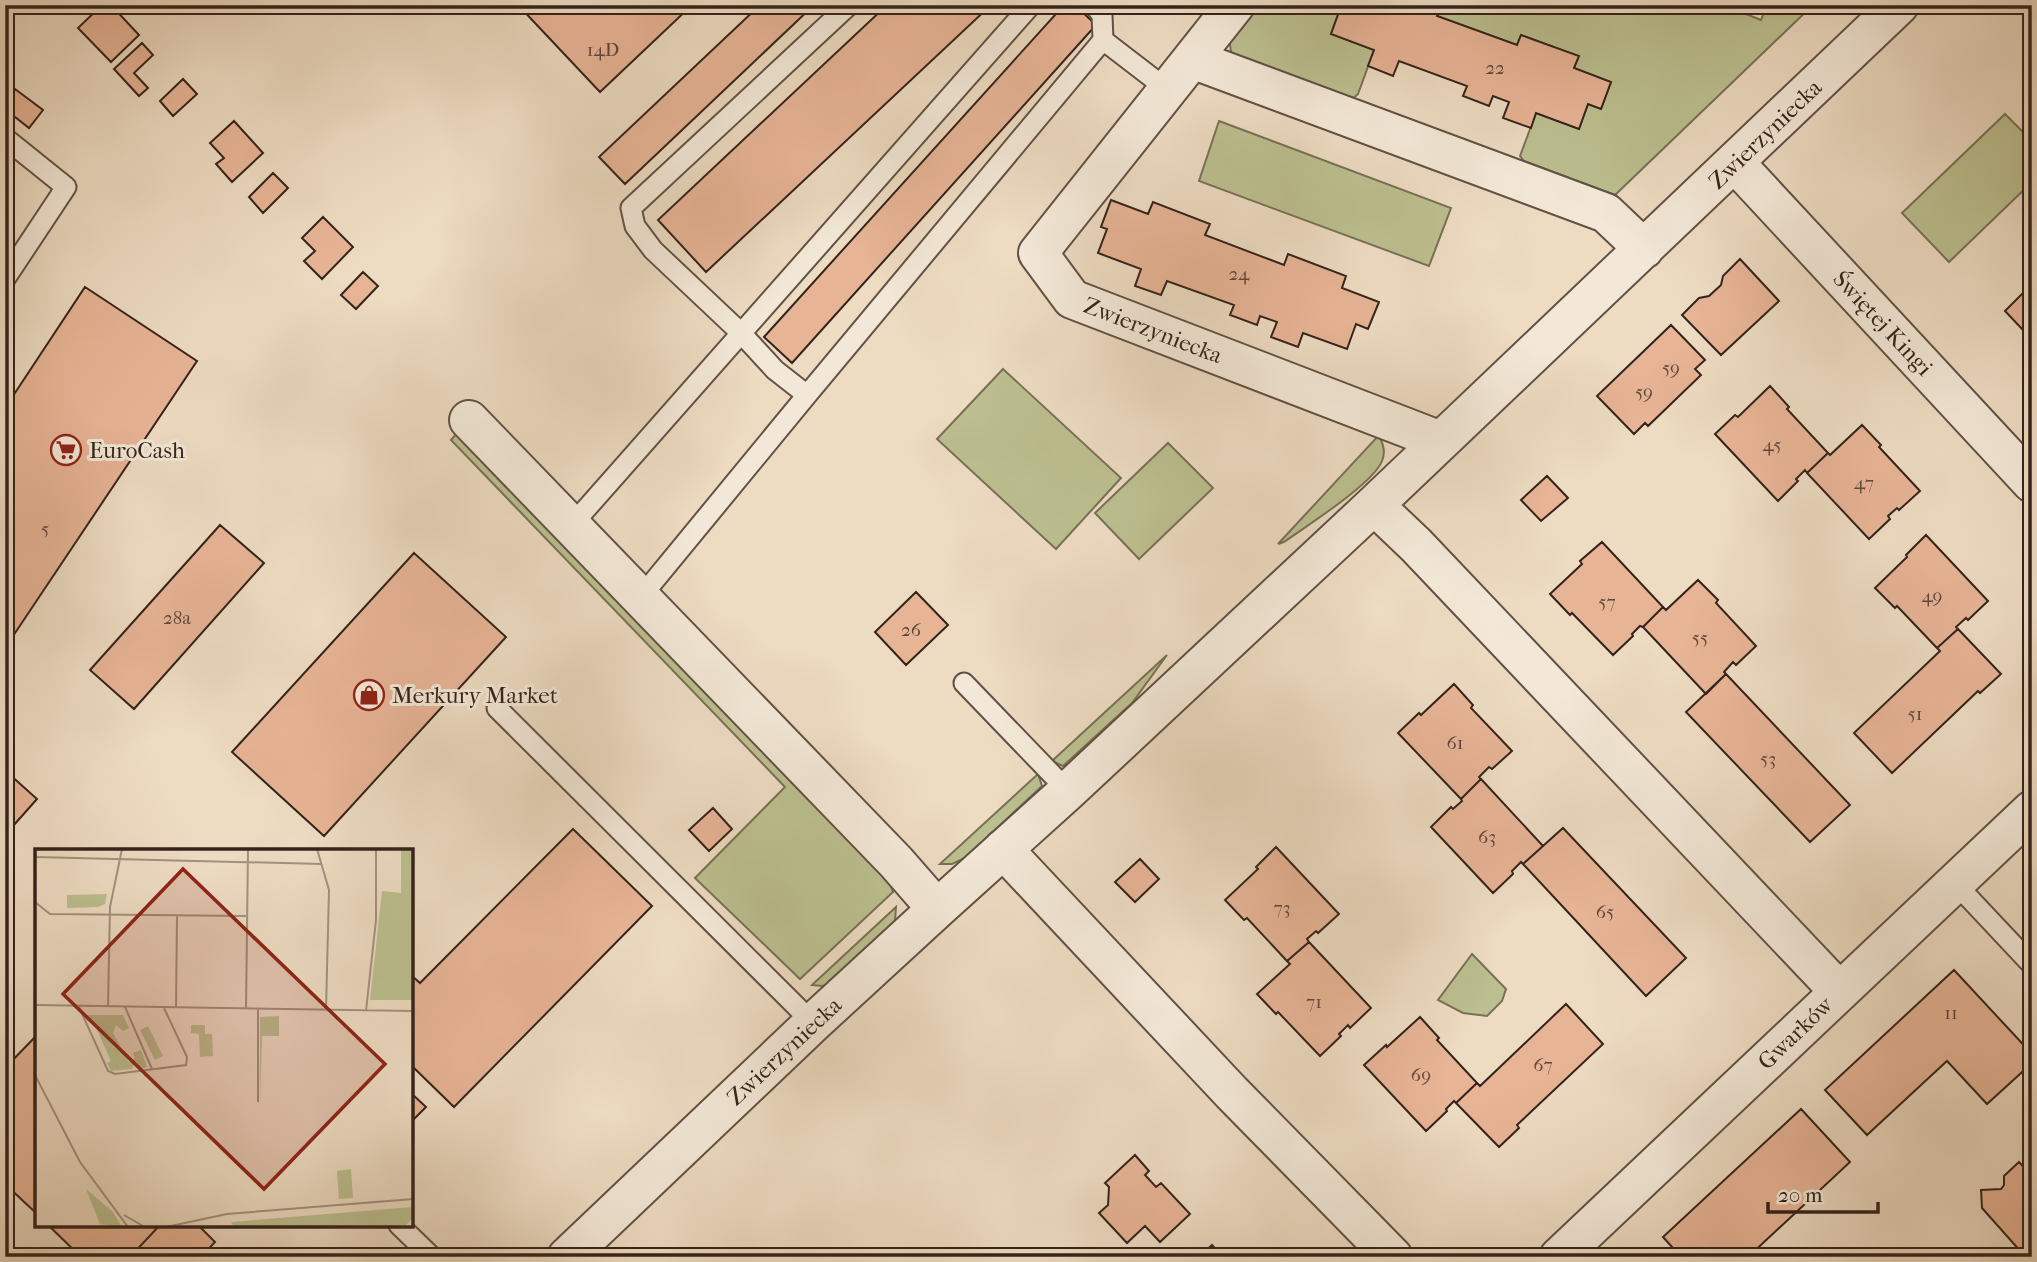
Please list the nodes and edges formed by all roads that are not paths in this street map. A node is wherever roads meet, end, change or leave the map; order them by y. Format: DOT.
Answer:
graph roads {
  1 [pos="849,5"];
  2 [pos="1031,5"];
  3 [pos="1094,5"];
  4 [pos="1235,5"];
  5 [pos="1879,9"];
  6 [pos="1103,40"];
  7 [pos="1192,59"];
  8 [pos="1168,90"];
  9 [pos="5,138"];
  10 [pos="1735,163"];
  11 [pos="1644,249"];
  12 [pos="5,279"];
  13 [pos="741,333"];
  14 [pos="807,394"];
  15 [pos="470,420"];
  16 [pos="1441,440"];
  17 [pos="2032,483"];
  18 [pos="1374,505"];
  19 [pos="571,526"];
  20 [pos="640,598"];
  21 [pos="964,683"];
  22 [pos="497,708"];
  23 [pos="1068,791"];
  24 [pos="2032,810"];
  25 [pos="1003,849"];
  26 [pos="1955,883"];
  27 [pos="937,909"];
  28 [pos="2032,965"];
  29 [pos="1839,991"];
  30 [pos="813,1023"];
  31 [pos="401,1227"];
  32 [pos="580,1253"];
  33 [pos="432,1257"];
  34 [pos="1393,1257"];
  35 [pos="1559,1257"];
  1 -- 13 [label="lane"];
  2 -- 13 [label="lane"];
  3 -- 6 [label="lane"];
  4 -- 7 [label="street, Zwierzyniecka"];
  5 -- 10 [label="street, Zwierzyniecka"];
  6 -- 8 [label="lane"];
  6 -- 14 [label="lane"];
  7 -- 8 [label="street, Zwierzyniecka"];
  7 -- 11 [label="street"];
  8 -- 16 [label="street, Zwierzyniecka"];
  9 -- 12 [label="lane"];
  10 -- 11 [label="street, Zwierzyniecka"];
  10 -- 17 [label="street, Świętej Kingi"];
  11 -- 16 [label="street, Zwierzyniecka"];
  13 -- 14 [label="lane"];
  13 -- 19 [label="lane"];
  14 -- 20 [label="lane"];
  15 -- 19 [label="street"];
  16 -- 18 [label="street, Zwierzyniecka"];
  18 -- 23 [label="street, Zwierzyniecka"];
  18 -- 29 [label="street"];
  19 -- 20 [label="street"];
  20 -- 27 [label="street"];
  21 -- 23 [label="lane"];
  22 -- 30 [label="lane"];
  23 -- 25 [label="street, Zwierzyniecka"];
  24 -- 26 [label="street, Gwarków"];
  25 -- 27 [label="street, Zwierzyniecka"];
  25 -- 34 [label="street"];
  26 -- 28 [label="lane"];
  26 -- 29 [label="street, Gwarków"];
  27 -- 30 [label="street, Zwierzyniecka"];
  29 -- 35 [label="street, Gwarków"];
  30 -- 32 [label="street, Zwierzyniecka"];
  31 -- 33 [label="lane"];
}
